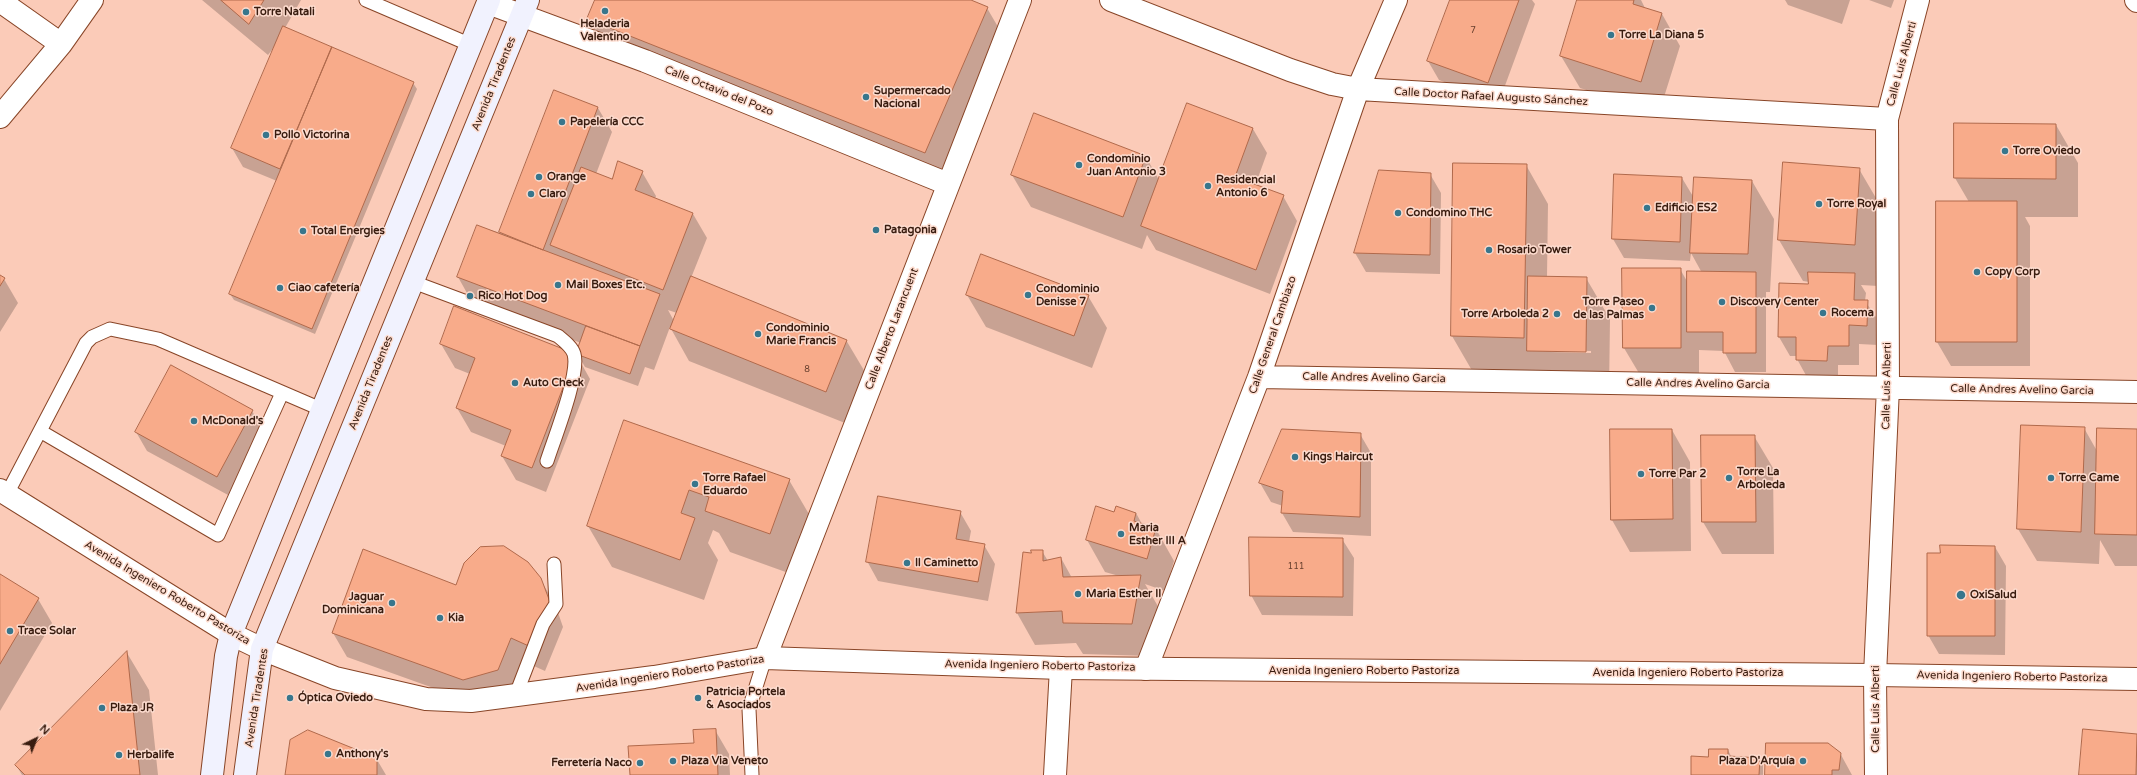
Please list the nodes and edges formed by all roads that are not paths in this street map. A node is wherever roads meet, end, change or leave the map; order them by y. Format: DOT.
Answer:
graph roads {
  1 [pos="92,0"];
  2 [pos="366,0"];
  3 [pos="1020,0"];
  4 [pos="1111,0"];
  5 [pos="1396,0"];
  6 [pos="1918,0"];
  7 [pos="0,1"];
  8 [pos="489,1"];
  9 [pos="525,7"];
  10 [pos="60,44"];
  11 [pos="471,45"];
  12 [pos="1358,89"];
  13 [pos="0,117"];
  14 [pos="1887,119"];
  15 [pos="948,184"];
  16 [pos="413,282"];
  17 [pos="1259,377"];
  18 [pos="1888,387"];
  19 [pos="2137,392"];
  20 [pos="282,393"];
  21 [pos="322,410"];
  22 [pos="40,432"];
  23 [pos="547,461"];
  24 [pos="3,492"];
  25 [pos="554,564"];
  26 [pos="231,634"];
  27 [pos="262,649"];
  28 [pos="765,658"];
  29 [pos="1060,668"];
  30 [pos="1146,669"];
  31 [pos="1875,675"];
  32 [pos="2137,679"];
  33 [pos="515,697"];
  34 [pos="212,775"];
  35 [pos="245,775"];
  36 [pos="752,775"];
  37 [pos="1055,775"];
  38 [pos="1876,775"];
  1 -- 10 [label="street"];
  2 -- 11 [label="lane"];
  3 -- 15 [label="street, Calle Alberto Larancuent"];
  4 -- 12 [label="street, Calle Doctor Rafael Augusto Sánchez"];
  5 -- 12 [label="street, Calle General Cambiazo"];
  6 -- 14 [label="street, Calle Luis Alberti"];
  7 -- 10 [label="street"];
  8 -- 9 [label="street, Calle Octavio del Pozo"];
  8 -- 11 [label="main road"];
  9 -- 15 [label="street, Calle Octavio del Pozo"];
  9 -- 16 [label="main road, Avenida Tiradentes"];
  10 -- 13 [label="street"];
  11 -- 21 [label="main road"];
  12 -- 14 [label="street, Calle Doctor Rafael Augusto Sánchez"];
  12 -- 17 [label="street, Calle General Cambiazo"];
  14 -- 18 [label="street, Calle Luis Alberti"];
  15 -- 28 [label="street, Calle Alberto Larancuent"];
  16 -- 23 [label="lane"];
  16 -- 27 [label="main road, Avenida Tiradentes"];
  17 -- 18 [label="street, Calle Andres Avelino Garcia"];
  17 -- 30 [label="street, Calle General Cambiazo"];
  18 -- 19 [label="street, Calle Andres Avelino Garcia"];
  18 -- 31 [label="street, Calle Luis Alberti"];
  20 -- 21 [label="lane"];
  20 -- 22 [label="lane"];
  20 -- 22 [label="lane"];
  21 -- 26 [label="main road"];
  22 -- 24 [label="lane"];
  24 -- 26 [label="street, Avenida Ingeniero Roberto Pastoriza"];
  25 -- 33 [label="lane"];
  26 -- 27 [label="street, Avenida Ingeniero Roberto Pastoriza"];
  26 -- 34 [label="main road"];
  27 -- 33 [label="street, Avenida Ingeniero Roberto Pastoriza"];
  27 -- 35 [label="main road, Avenida Tiradentes"];
  28 -- 29 [label="street, Avenida Ingeniero Roberto Pastoriza"];
  28 -- 33 [label="street, Avenida Ingeniero Roberto Pastoriza"];
  28 -- 36 [label="lane"];
  29 -- 30 [label="street, Avenida Ingeniero Roberto Pastoriza"];
  29 -- 37 [label="street"];
  30 -- 31 [label="street, Avenida Ingeniero Roberto Pastoriza"];
  31 -- 32 [label="street, Avenida Ingeniero Roberto Pastoriza"];
  31 -- 38 [label="street, Calle Luis Alberti"];
}
